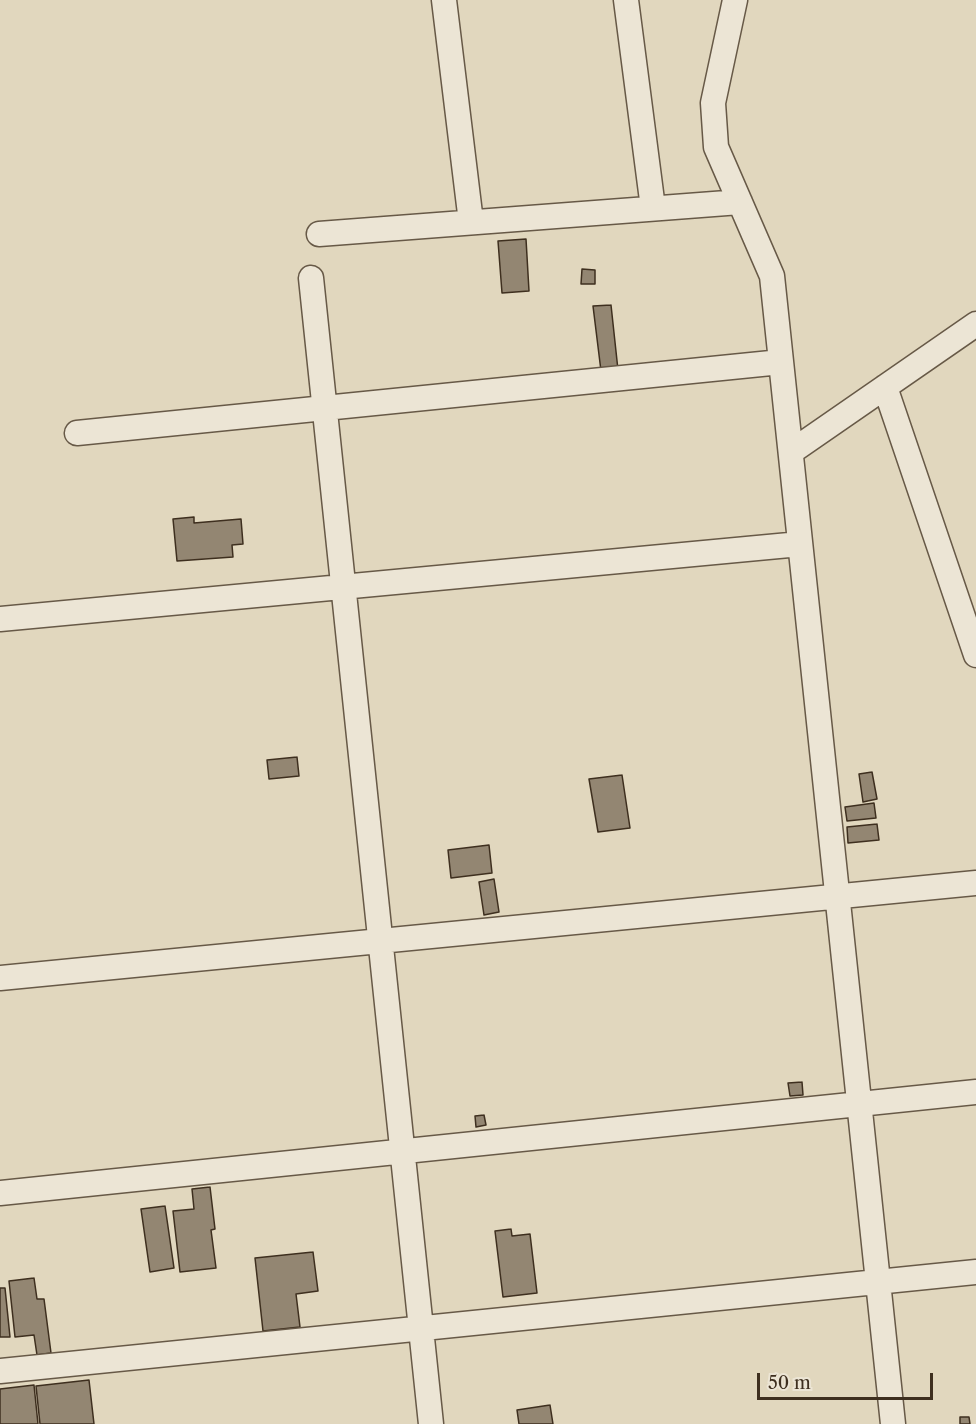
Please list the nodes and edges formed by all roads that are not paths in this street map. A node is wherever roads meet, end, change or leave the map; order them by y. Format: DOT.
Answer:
graph roads {
  1 [pos="444,0"];
  2 [pos="626,0"];
  3 [pos="735,0"];
  4 [pos="740,202"];
  5 [pos="653,208"];
  6 [pos="471,222"];
  7 [pos="319,234"];
  8 [pos="311,278"];
  9 [pos="976,324"];
  10 [pos="781,362"];
  11 [pos="885,387"];
  12 [pos="324,408"];
  13 [pos="77,433"];
  14 [pos="791,452"];
  15 [pos="800,544"];
  16 [pos="343,587"];
  17 [pos="0,619"];
  18 [pos="976,655"];
  19 [pos="976,883"];
  20 [pos="838,896"];
  21 [pos="380,941"];
  22 [pos="0,978"];
  23 [pos="976,1092"];
  24 [pos="860,1104"];
  25 [pos="402,1152"];
  26 [pos="0,1193"];
  27 [pos="976,1272"];
  28 [pos="879,1282"];
  29 [pos="421,1328"];
  30 [pos="0,1371"];
  31 [pos="431,1424"];
  32 [pos="893,1424"];
  1 -- 6 [label="street"];
  2 -- 5 [label="street"];
  3 -- 4 [label="street"];
  4 -- 5 [label="street"];
  4 -- 10 [label="street"];
  5 -- 6 [label="street"];
  6 -- 7 [label="street"];
  8 -- 12 [label="street"];
  9 -- 11 [label="street"];
  10 -- 12 [label="street"];
  10 -- 14 [label="street"];
  11 -- 14 [label="street"];
  11 -- 18 [label="street"];
  12 -- 13 [label="street"];
  12 -- 16 [label="street"];
  14 -- 15 [label="street"];
  15 -- 16 [label="street"];
  15 -- 20 [label="street"];
  16 -- 17 [label="street"];
  16 -- 21 [label="street"];
  19 -- 20 [label="street"];
  20 -- 21 [label="street"];
  20 -- 24 [label="street"];
  21 -- 22 [label="street"];
  21 -- 25 [label="street"];
  23 -- 24 [label="street"];
  24 -- 25 [label="street"];
  24 -- 28 [label="street"];
  25 -- 26 [label="street"];
  25 -- 29 [label="street"];
  27 -- 28 [label="street"];
  28 -- 29 [label="street"];
  28 -- 32 [label="street"];
  29 -- 30 [label="street"];
  29 -- 31 [label="street"];
}
